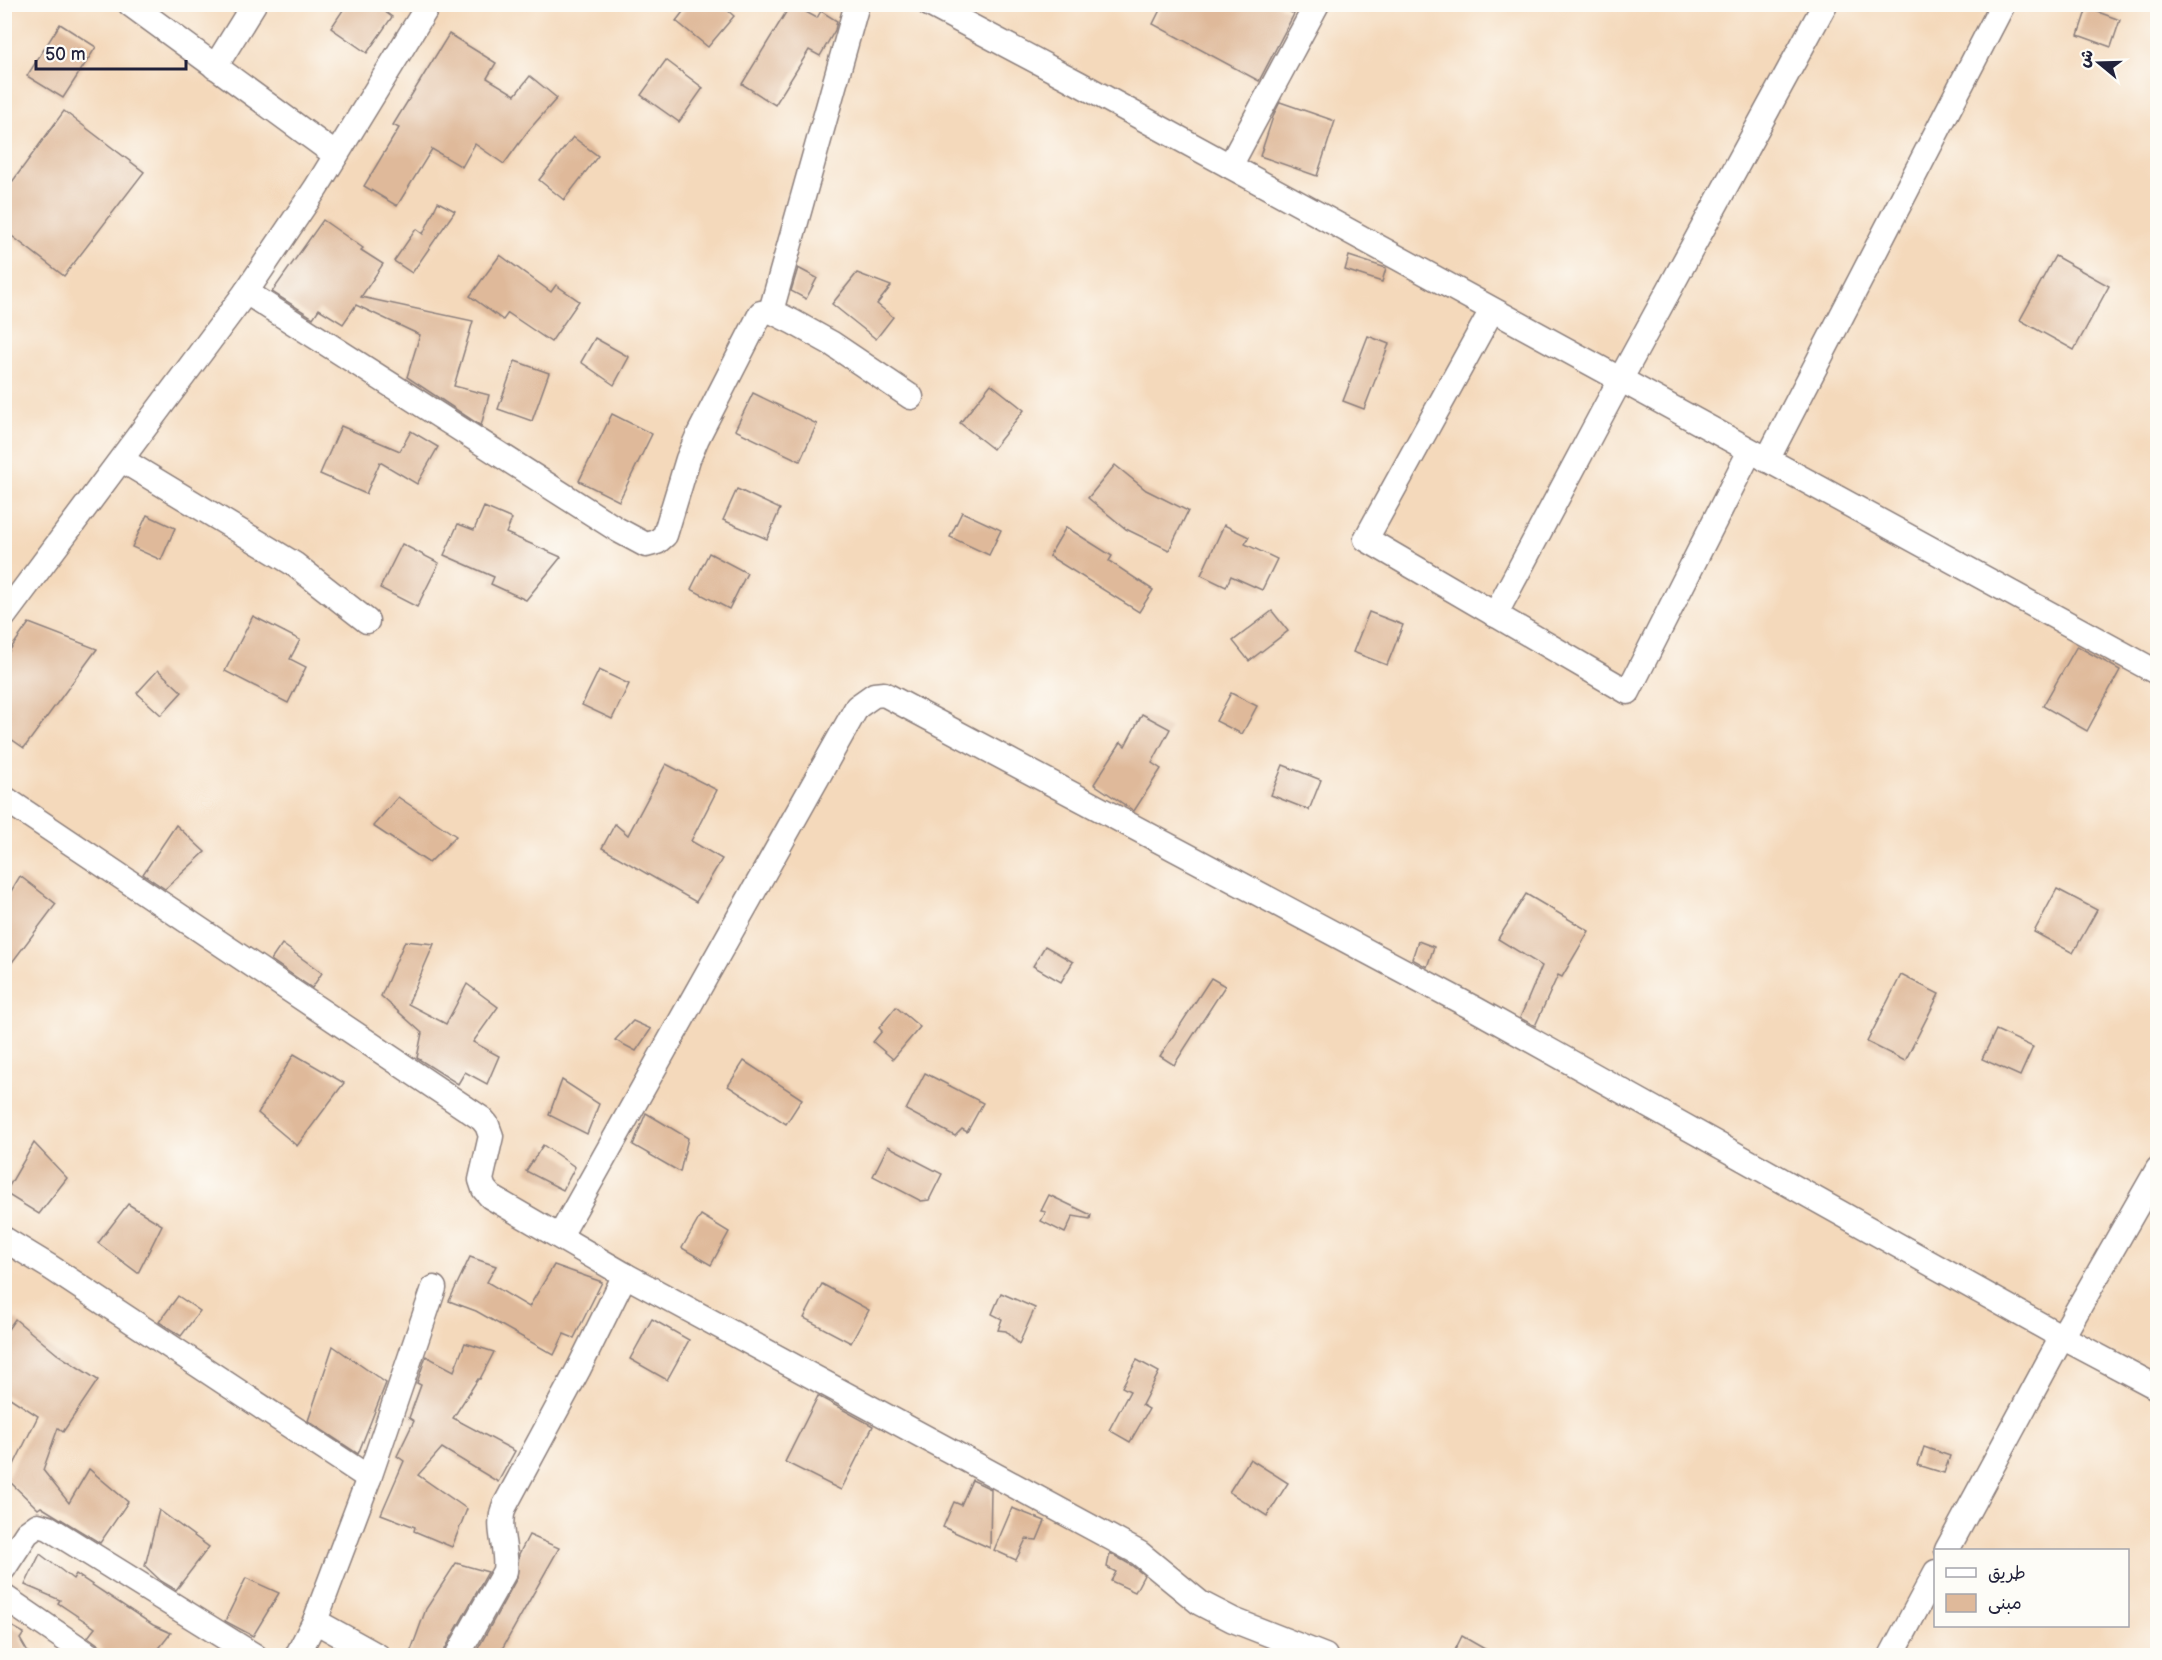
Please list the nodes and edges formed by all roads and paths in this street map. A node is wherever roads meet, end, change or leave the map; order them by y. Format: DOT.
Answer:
graph roads {
  1 [pos="130,4"];
  2 [pos="254,4"];
  3 [pos="429,4"];
  4 [pos="857,4"];
  5 [pos="929,4"];
  6 [pos="1317,4"];
  7 [pos="1825,4"];
  8 [pos="2003,4"];
  9 [pos="215,67"];
  10 [pos="336,155"];
  11 [pos="1230,166"];
  12 [pos="246,292"];
  13 [pos="1492,310"];
  14 [pos="771,311"];
  15 [pos="1620,380"];
  16 [pos="911,397"];
  17 [pos="1759,455"];
  18 [pos="122,460"];
  19 [pos="1495,615"];
  20 [pos="4,616"];
  21 [pos="367,621"];
  22 [pos="2157,673"];
  23 [pos="4,798"];
  24 [pos="2157,1169"];
  25 [pos="560,1236"];
  26 [pos="4,1239"];
  27 [pos="625,1275"];
  28 [pos="434,1288"];
  29 [pos="2062,1336"];
  30 [pos="2157,1388"];
  31 [pos="369,1478"];
  32 [pos="1948,1549"];
  33 [pos="4,1568"];
  34 [pos="1934,1574"];
  35 [pos="4,1597"];
  36 [pos="315,1621"];
  37 [pos="90,1656"];
  38 [pos="255,1656"];
  39 [pos="297,1656"];
  40 [pos="378,1656"];
  41 [pos="457,1656"];
  42 [pos="1325,1656"];
  43 [pos="1891,1656"];
  1 -- 9 [label="street"];
  2 -- 9 [label="street"];
  3 -- 10 [label="street"];
  4 -- 14 [label="street"];
  5 -- 11 [label="street"];
  6 -- 11 [label="street"];
  7 -- 15 [label="street"];
  8 -- 17 [label="street"];
  9 -- 10 [label="street"];
  10 -- 12 [label="street"];
  11 -- 13 [label="street"];
  12 -- 14 [label="street"];
  12 -- 18 [label="street"];
  13 -- 15 [label="street"];
  13 -- 19 [label="street"];
  14 -- 16 [label="street"];
  15 -- 17 [label="street"];
  15 -- 19 [label="street"];
  17 -- 19 [label="street"];
  17 -- 22 [label="street"];
  18 -- 20 [label="street"];
  18 -- 21 [label="street"];
  23 -- 25 [label="street"];
  24 -- 29 [label="street"];
  25 -- 27 [label="street"];
  25 -- 29 [label="street"];
  26 -- 31 [label="street"];
  27 -- 41 [label="street"];
  27 -- 42 [label="street"];
  28 -- 31 [label="street"];
  29 -- 30 [label="street"];
  29 -- 32 [label="street"];
  31 -- 36 [label="street"];
  33 -- 38 [label="street"];
  34 -- 43 [label="street"];
  35 -- 37 [label="street"];
  36 -- 39 [label="street"];
  36 -- 40 [label="street"];
}
